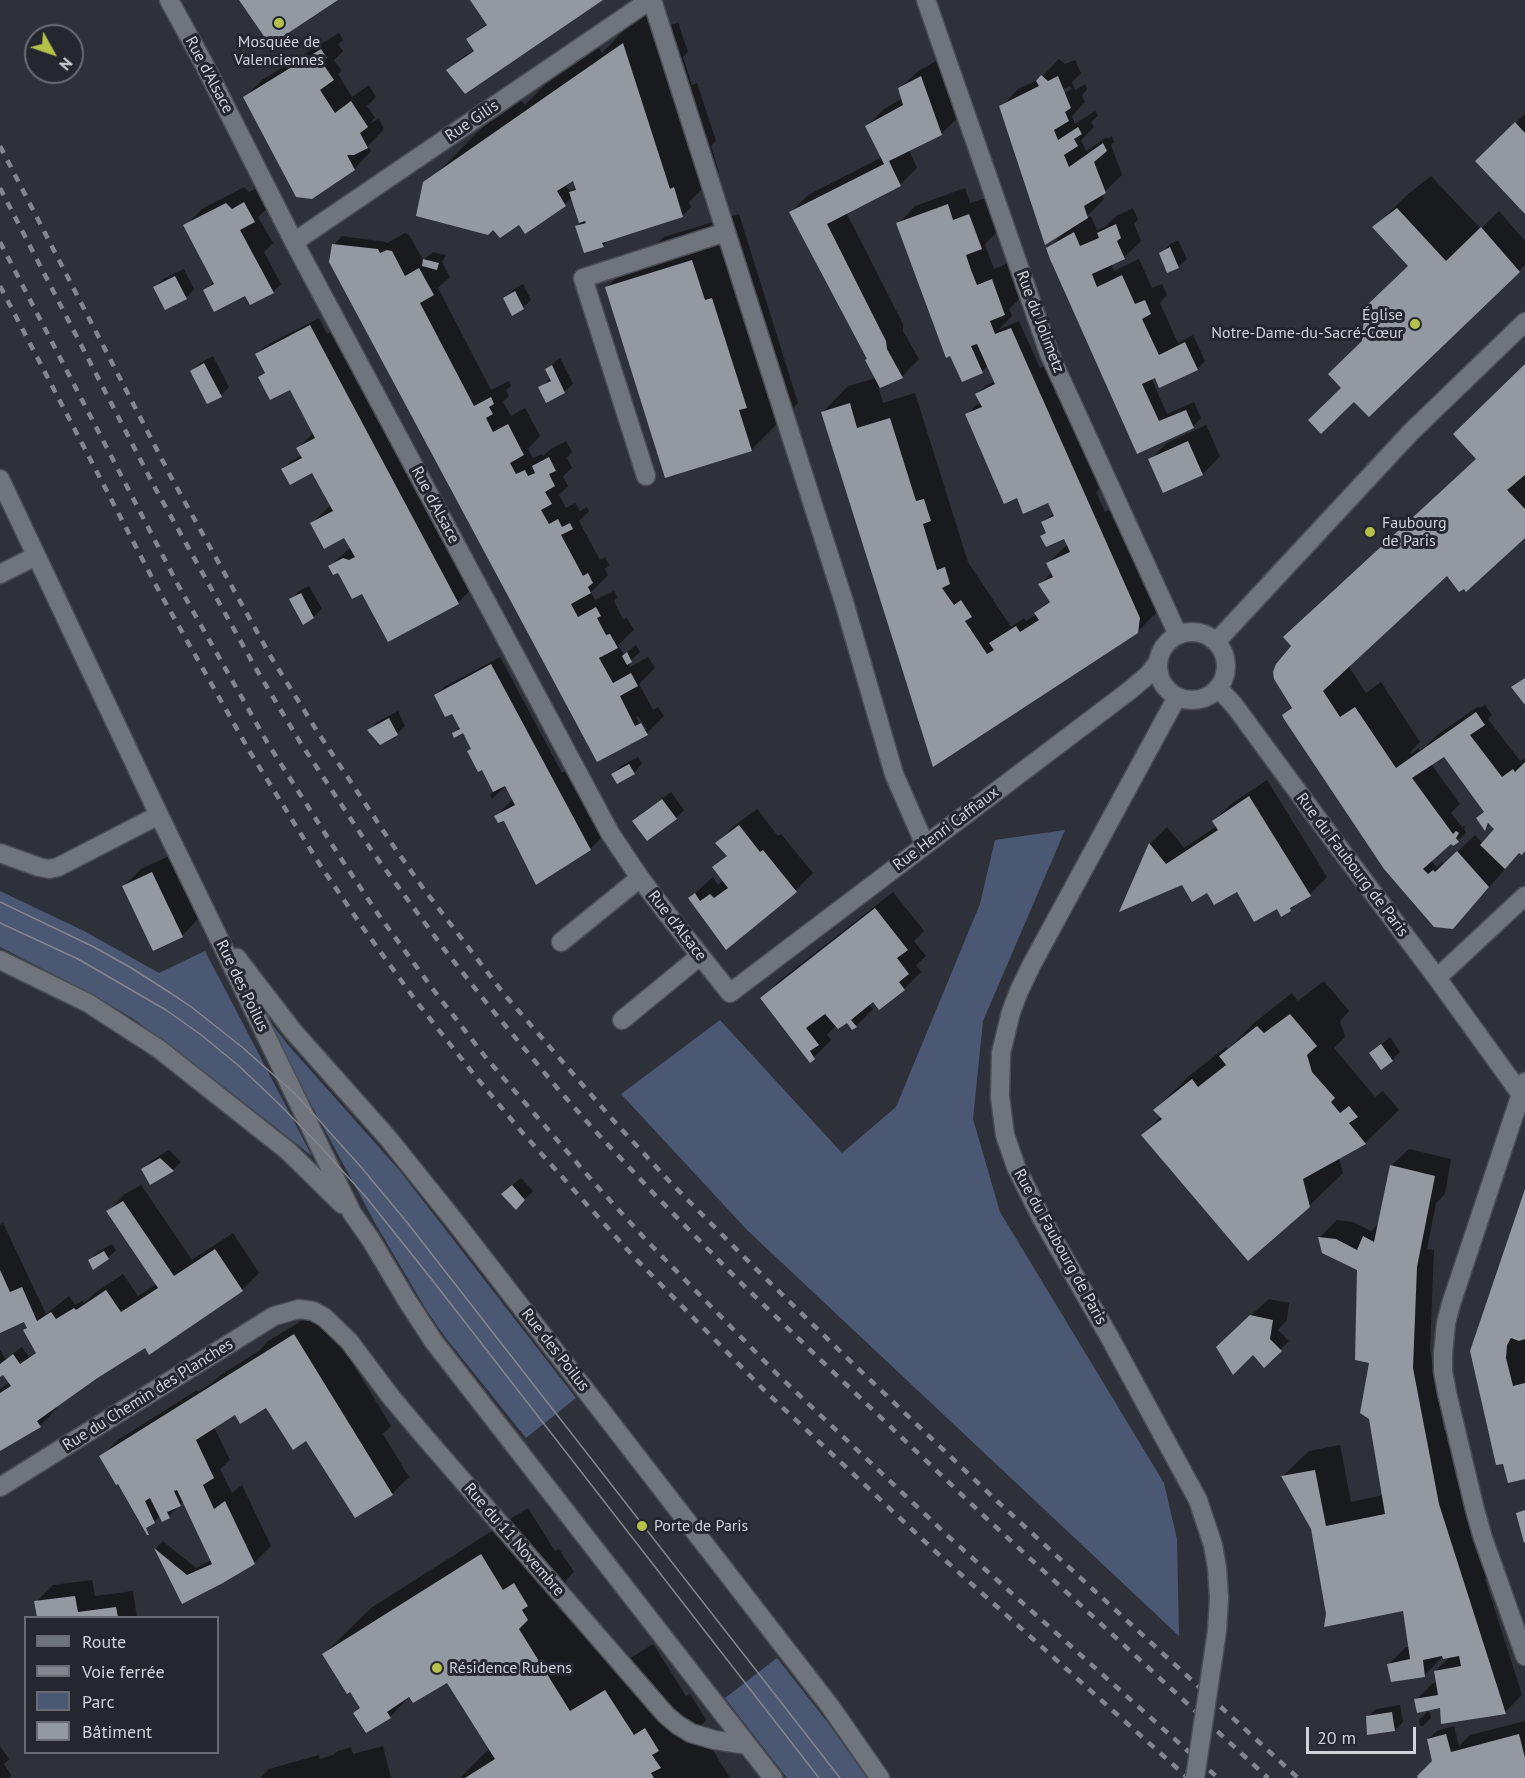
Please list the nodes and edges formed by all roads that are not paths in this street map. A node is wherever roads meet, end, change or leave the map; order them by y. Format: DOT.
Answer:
graph roads {
  1 [pos="169,0"];
  2 [pos="651,0"];
  3 [pos="926,0"];
  4 [pos="726,232"];
  5 [pos="294,242"];
  6 [pos="1525,322"];
  7 [pos="646,476"];
  8 [pos="0,479"];
  9 [pos="36,556"];
  10 [pos="0,574"];
  11 [pos="1178,635"];
  12 [pos="1216,642"];
  13 [pos="1158,662"];
  14 [pos="1218,688"];
  15 [pos="1177,697"];
  16 [pos="159,815"];
  17 [pos="925,845"];
  18 [pos="0,853"];
  19 [pos="640,878"];
  20 [pos="1525,896"];
  21 [pos="216,933"];
  22 [pos="561,942"];
  23 [pos="700,956"];
  24 [pos="0,960"];
  25 [pos="1437,978"];
  26 [pos="730,993"];
  27 [pos="622,1020"];
  28 [pos="1523,1088"];
  29 [pos="352,1214"];
  30 [pos="299,1309"];
  31 [pos="0,1487"];
  32 [pos="1525,1656"];
  33 [pos="747,1745"];
  34 [pos="774,1778"];
  35 [pos="880,1778"];
  36 [pos="1195,1778"];
  1 -- 5 [label="street, Rue d'Alsace"];
  2 -- 4 [label="street"];
  2 -- 5 [label="street, Rue Gilis"];
  3 -- 11 [label="street, Rue du Jolimetz"];
  4 -- 7 [label="street"];
  4 -- 17 [label="street"];
  5 -- 19 [label="street, Rue d'Alsace"];
  6 -- 12 [label="street"];
  8 -- 9 [label="street, Rue des Poilus"];
  9 -- 10 [label="street"];
  9 -- 16 [label="street, Rue des Poilus"];
  11 -- 12 [label="street"];
  11 -- 13 [label="street"];
  12 -- 14 [label="street"];
  13 -- 15 [label="street"];
  13 -- 17 [label="street, Rue Henri Caffiaux"];
  14 -- 15 [label="street"];
  14 -- 25 [label="street, Rue du Faubourg de Paris"];
  15 -- 36 [label="street, Rue du Faubourg de Paris, bridge"];
  16 -- 18 [label="street"];
  16 -- 21 [label="street, Rue des Poilus"];
  17 -- 26 [label="street, Rue Henri Caffiaux"];
  19 -- 22 [label="street"];
  19 -- 23 [label="street, Rue d'Alsace"];
  20 -- 25 [label="street"];
  21 -- 29 [label="street, Rue des Poilus"];
  21 -- 35 [label="street, Rue des Poilus"];
  23 -- 26 [label="street, Rue d'Alsace"];
  23 -- 27 [label="street"];
  24 -- 29 [label="street"];
  25 -- 28 [label="street, Rue du Faubourg de Paris"];
  28 -- 32 [label="street, Rue du Faubourg de Paris"];
  29 -- 33 [label="street, Rue des Poilus"];
  30 -- 31 [label="street, Rue du Chemin des Planches"];
  30 -- 33 [label="street, Rue du 11 Novembre"];
  33 -- 34 [label="street, Rue des Poilus"];
}
